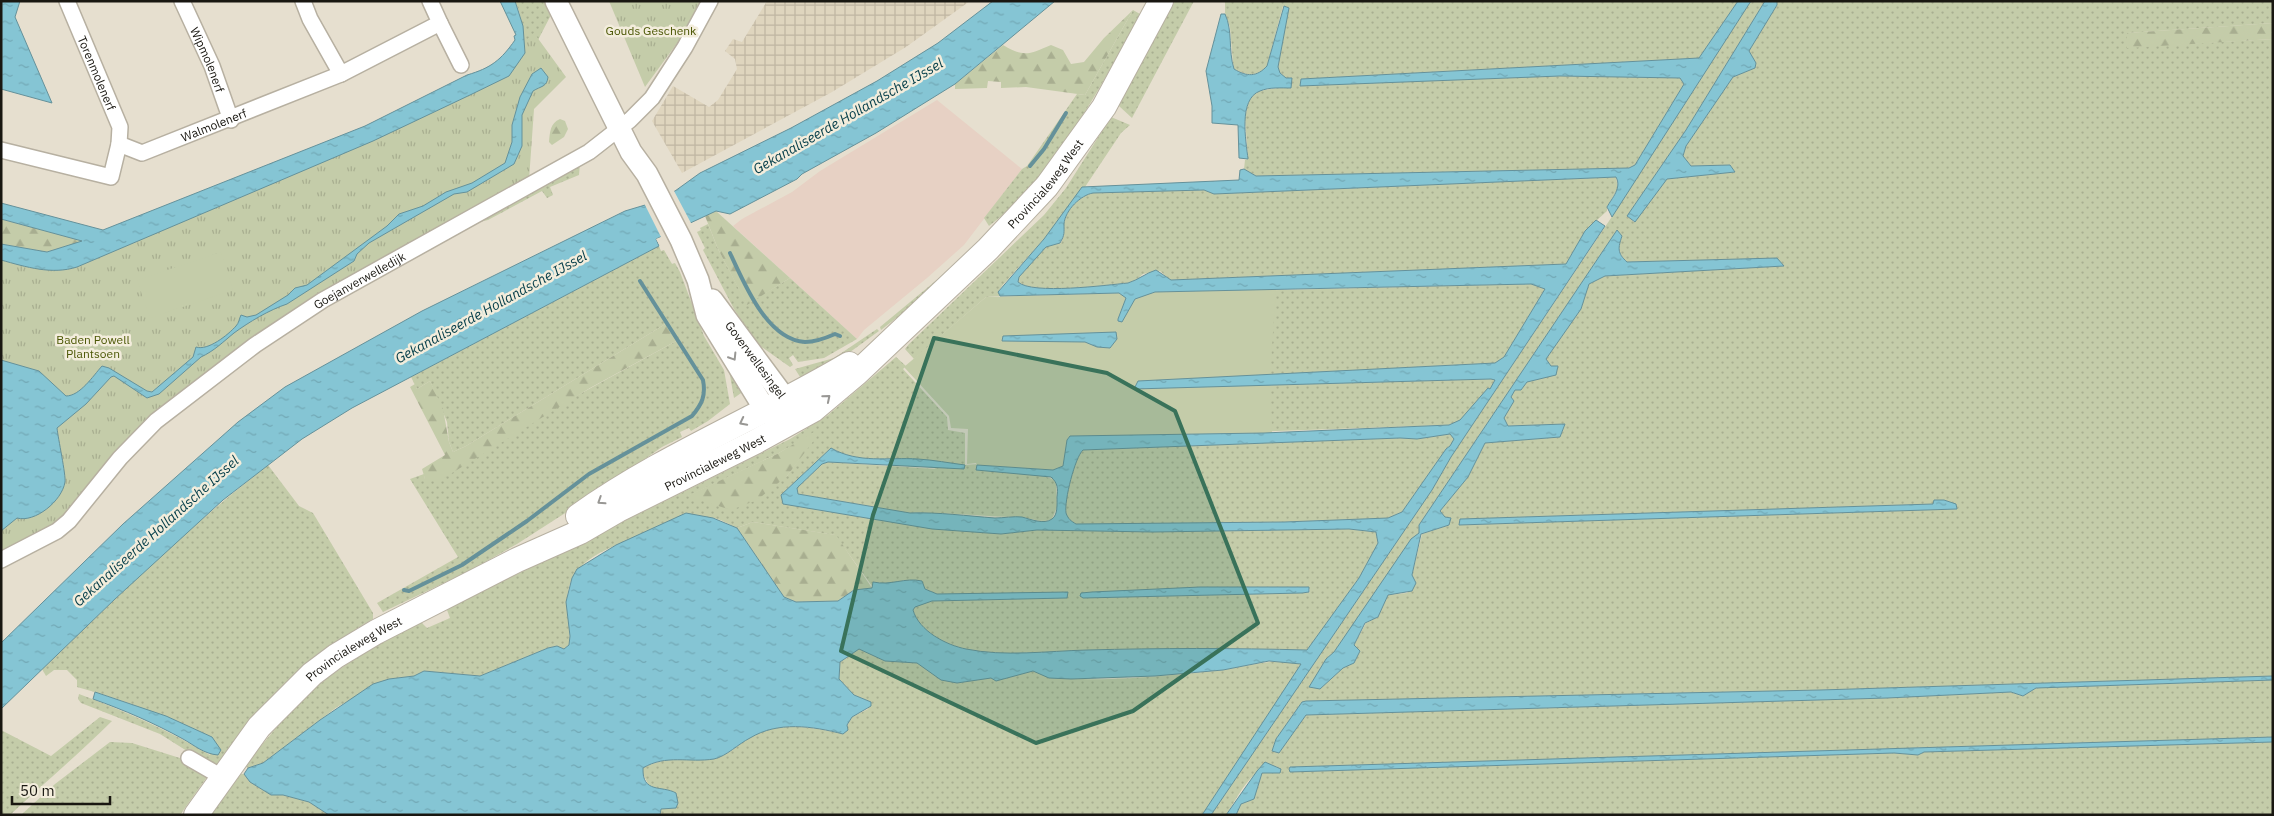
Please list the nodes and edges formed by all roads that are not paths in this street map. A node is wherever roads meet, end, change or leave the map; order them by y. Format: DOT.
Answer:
graph roads {
  1 [pos="66,1"];
  2 [pos="182,1"];
  3 [pos="303,1"];
  4 [pos="430,1"];
  5 [pos="556,1"];
  6 [pos="571,1"];
  7 [pos="710,1"];
  8 [pos="1161,1"];
  9 [pos="440,23"];
  10 [pos="460,65"];
  11 [pos="341,74"];
  12 [pos="231,120"];
  13 [pos="624,124"];
  14 [pos="119,144"];
  15 [pos="1,150"];
  16 [pos="894,337"];
  17 [pos="776,406"];
  18 [pos="786,425"];
  19 [pos="1,560"];
  20 [pos="517,560"];
  21 [pos="189,758"];
  22 [pos="222,777"];
  23 [pos="196,815"];
  1 -- 14 [label="street, Torenmolenerf"];
  2 -- 12 [label="street, Wipmolenerf"];
  3 -- 11 [label="street"];
  4 -- 9 [label="street"];
  5 -- 13 [label="main road, Goverwellesingel"];
  6 -- 13 [label="main road, Goverwellesingel"];
  7 -- 13 [label="street, Goejanverwelledijk"];
  8 -- 16 [label="main road, Provincialeweg West"];
  9 -- 10 [label="street"];
  9 -- 11 [label="street, Walmolenerf"];
  11 -- 12 [label="street, Walmolenerf"];
  12 -- 14 [label="street, Walmolenerf"];
  13 -- 17 [label="main road, Goverwellesingel"];
  13 -- 19 [label="street, Goejanverwelledijk"];
  14 -- 15 [label="street"];
  16 -- 17 [label="main road, Provincialeweg West"];
  18 -- 16 [label="main road, Provincialeweg West, one-way"];
  17 -- 18 [label="main road, Goverwellesingel"];
  17 -- 20 [label="main road, Provincialeweg West, one-way"];
  18 -- 20 [label="main road, Provincialeweg West"];
  20 -- 22 [label="main road, Provincialeweg West"];
  21 -- 22 [label="street"];
  22 -- 23 [label="main road, Provincialeweg West"];
}
